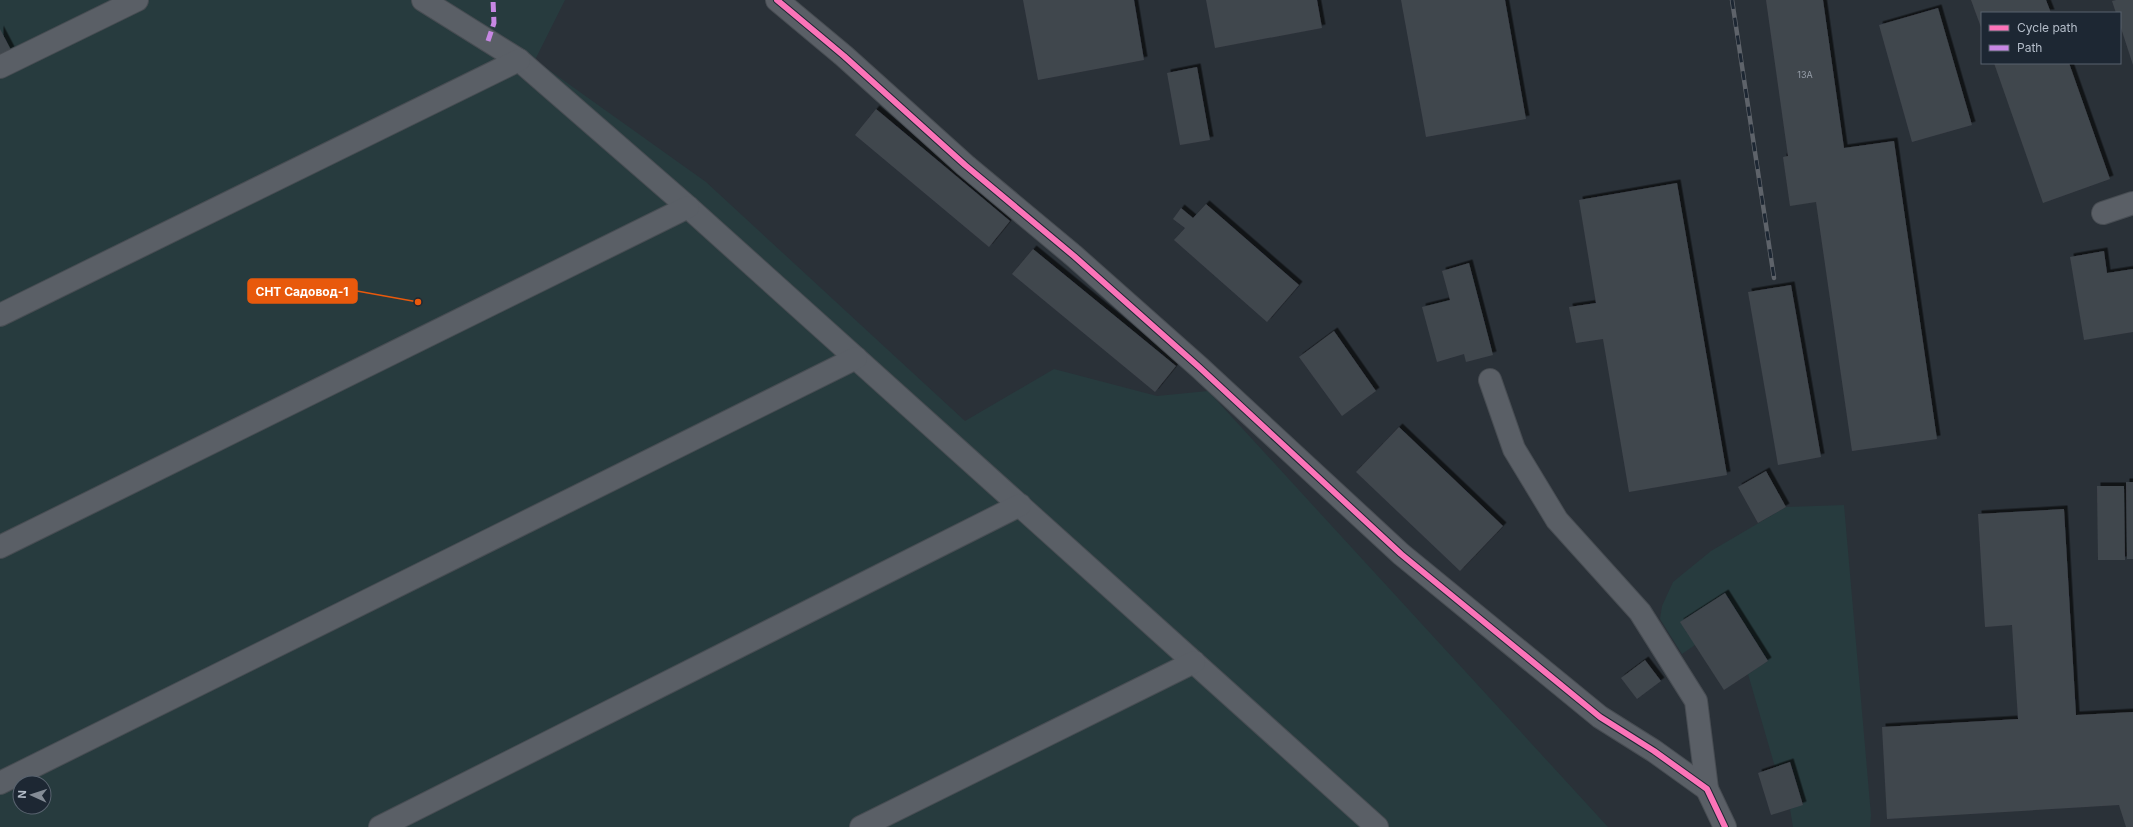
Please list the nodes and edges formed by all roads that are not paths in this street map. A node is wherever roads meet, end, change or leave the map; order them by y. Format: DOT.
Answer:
graph roads {
  1 [pos="137,0"];
  2 [pos="422,0"];
  3 [pos="777,0"];
  4 [pos="519,60"];
  5 [pos="0,67"];
  6 [pos="2133,203"];
  7 [pos="688,207"];
  8 [pos="2103,213"];
  9 [pos="0,315"];
  10 [pos="856,358"];
  11 [pos="1490,380"];
  12 [pos="1020,505"];
  13 [pos="0,546"];
  14 [pos="1194,662"];
  15 [pos="0,783"];
  16 [pos="1707,789"];
  17 [pos="1364,824"];
  18 [pos="380,827"];
  19 [pos="861,827"];
  20 [pos="1725,827"];
  1 -- 5 [label="street"];
  2 -- 4 [label="street"];
  3 -- 16 [label="street"];
  4 -- 7 [label="street"];
  4 -- 9 [label="street"];
  6 -- 8 [label="street"];
  7 -- 10 [label="street"];
  7 -- 13 [label="street"];
  10 -- 12 [label="street"];
  10 -- 15 [label="street"];
  11 -- 16 [label="street"];
  12 -- 14 [label="street"];
  12 -- 18 [label="street"];
  14 -- 17 [label="street"];
  14 -- 19 [label="street"];
  16 -- 20 [label="street"];
}
